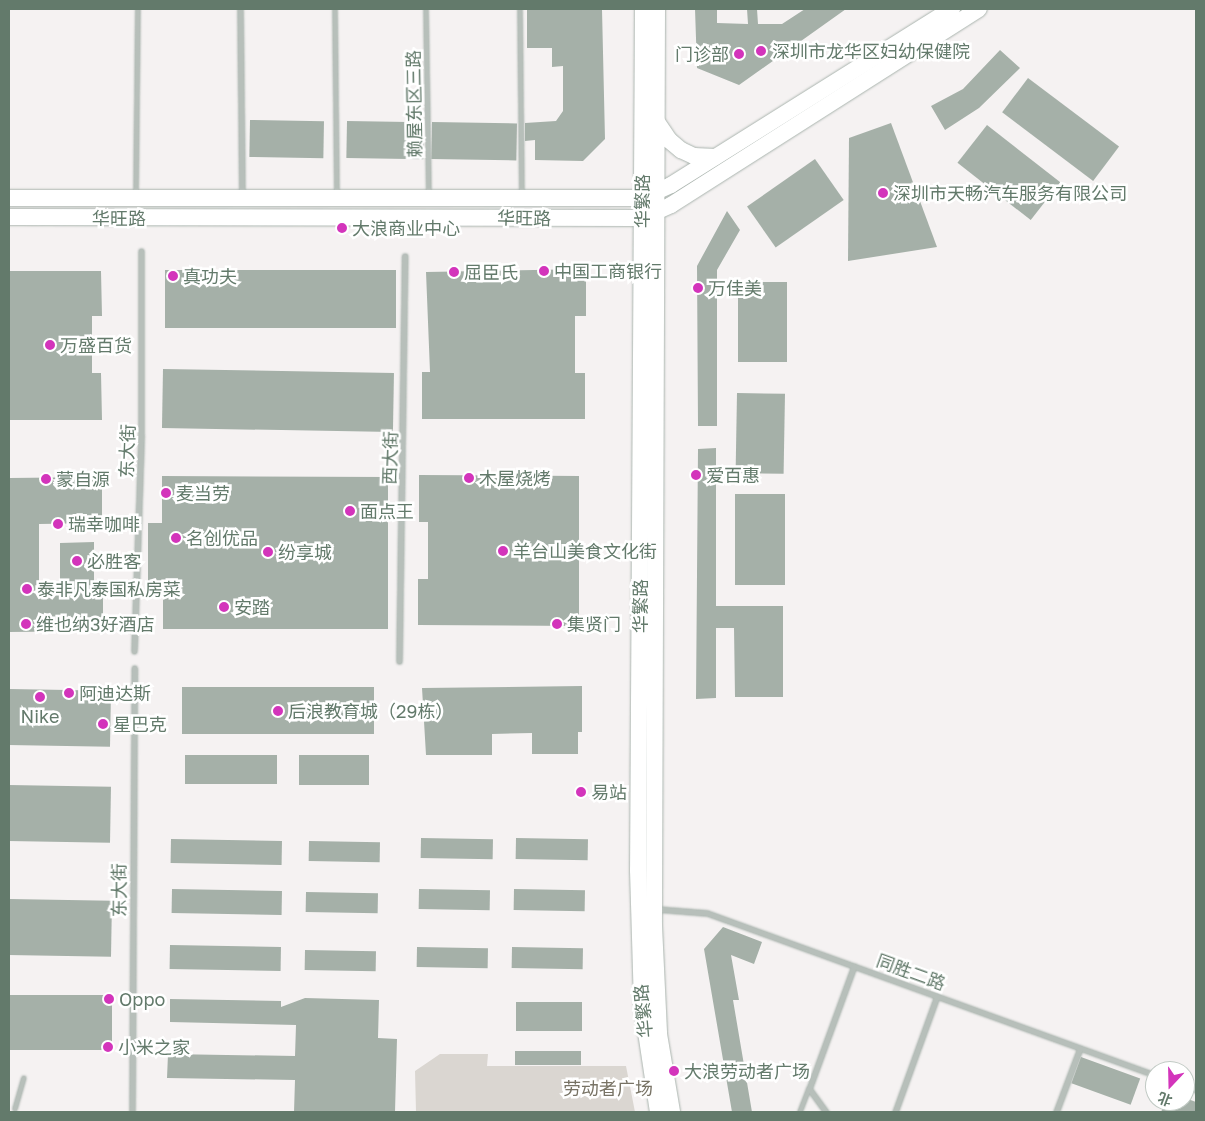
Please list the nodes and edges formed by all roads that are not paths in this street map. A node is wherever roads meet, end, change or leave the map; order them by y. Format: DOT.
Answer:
graph roads {
  1 [pos="138,9"];
  2 [pos="240,9"];
  3 [pos="336,9"];
  4 [pos="426,9"];
  5 [pos="520,9"];
  6 [pos="643,9"];
  7 [pos="657,9"];
  8 [pos="952,9"];
  9 [pos="979,9"];
  10 [pos="657,122"];
  11 [pos="715,157"];
  12 [pos="650,195"];
  13 [pos="9,198"];
  14 [pos="136,198"];
  15 [pos="242,198"];
  16 [pos="337,198"];
  17 [pos="429,198"];
  18 [pos="522,198"];
  19 [pos="650,216"];
  20 [pos="9,217"];
  21 [pos="141,251"];
  22 [pos="406,256"];
  23 [pos="134,651"];
  24 [pos="399,661"];
  25 [pos="134,668"];
  26 [pos="654,909"];
  27 [pos="854,966"];
  28 [pos="937,996"];
  29 [pos="1080,1048"];
  30 [pos="1145,1071"];
  31 [pos="24,1078"];
  32 [pos="809,1089"];
  33 [pos="14,1109"];
  34 [pos="132,1112"];
  35 [pos="658,1112"];
  36 [pos="672,1112"];
  37 [pos="800,1112"];
  38 [pos="826,1112"];
  39 [pos="895,1112"];
  40 [pos="1056,1112"];
  1 -- 14 [label="lane"];
  2 -- 15 [label="street"];
  3 -- 16 [label="lane"];
  4 -- 17 [label="lane, 赖屋东区三路"];
  5 -- 18 [label="lane"];
  6 -- 12 [label="main road, 华繁路"];
  7 -- 10 [label="main road, 华繁路"];
  8 -- 11 [label="main road"];
  9 -- 19 [label="main road"];
  10 -- 11 [label="main road"];
  10 -- 12 [label="main road, 华繁路"];
  11 -- 12 [label="main road"];
  12 -- 18 [label="main road, 华旺路"];
  12 -- 19 [label="main road, 华繁路"];
  13 -- 14 [label="main road, 华旺路"];
  14 -- 15 [label="main road, 华旺路"];
  15 -- 16 [label="main road, 华旺路"];
  16 -- 17 [label="main road, 华旺路"];
  17 -- 18 [label="main road, 华旺路"];
  19 -- 20 [label="main road, 华旺路"];
  19 -- 26 [label="main road, 华繁路"];
  19 -- 35 [label="main road, 华繁路"];
  21 -- 23 [label="street, 东大街"];
  22 -- 24 [label="street, 西大街"];
  25 -- 34 [label="street, 东大街"];
  26 -- 27 [label="street, 同胜二路"];
  26 -- 36 [label="main road, 华繁路"];
  27 -- 28 [label="street, 同胜二路"];
  27 -- 32 [label="street"];
  28 -- 29 [label="street, 同胜二路"];
  28 -- 39 [label="street"];
  29 -- 30 [label="street, 同胜二路"];
  29 -- 40 [label="street"];
  31 -- 33 [label="lane"];
  32 -- 37 [label="lane"];
  32 -- 38 [label="street"];
}
